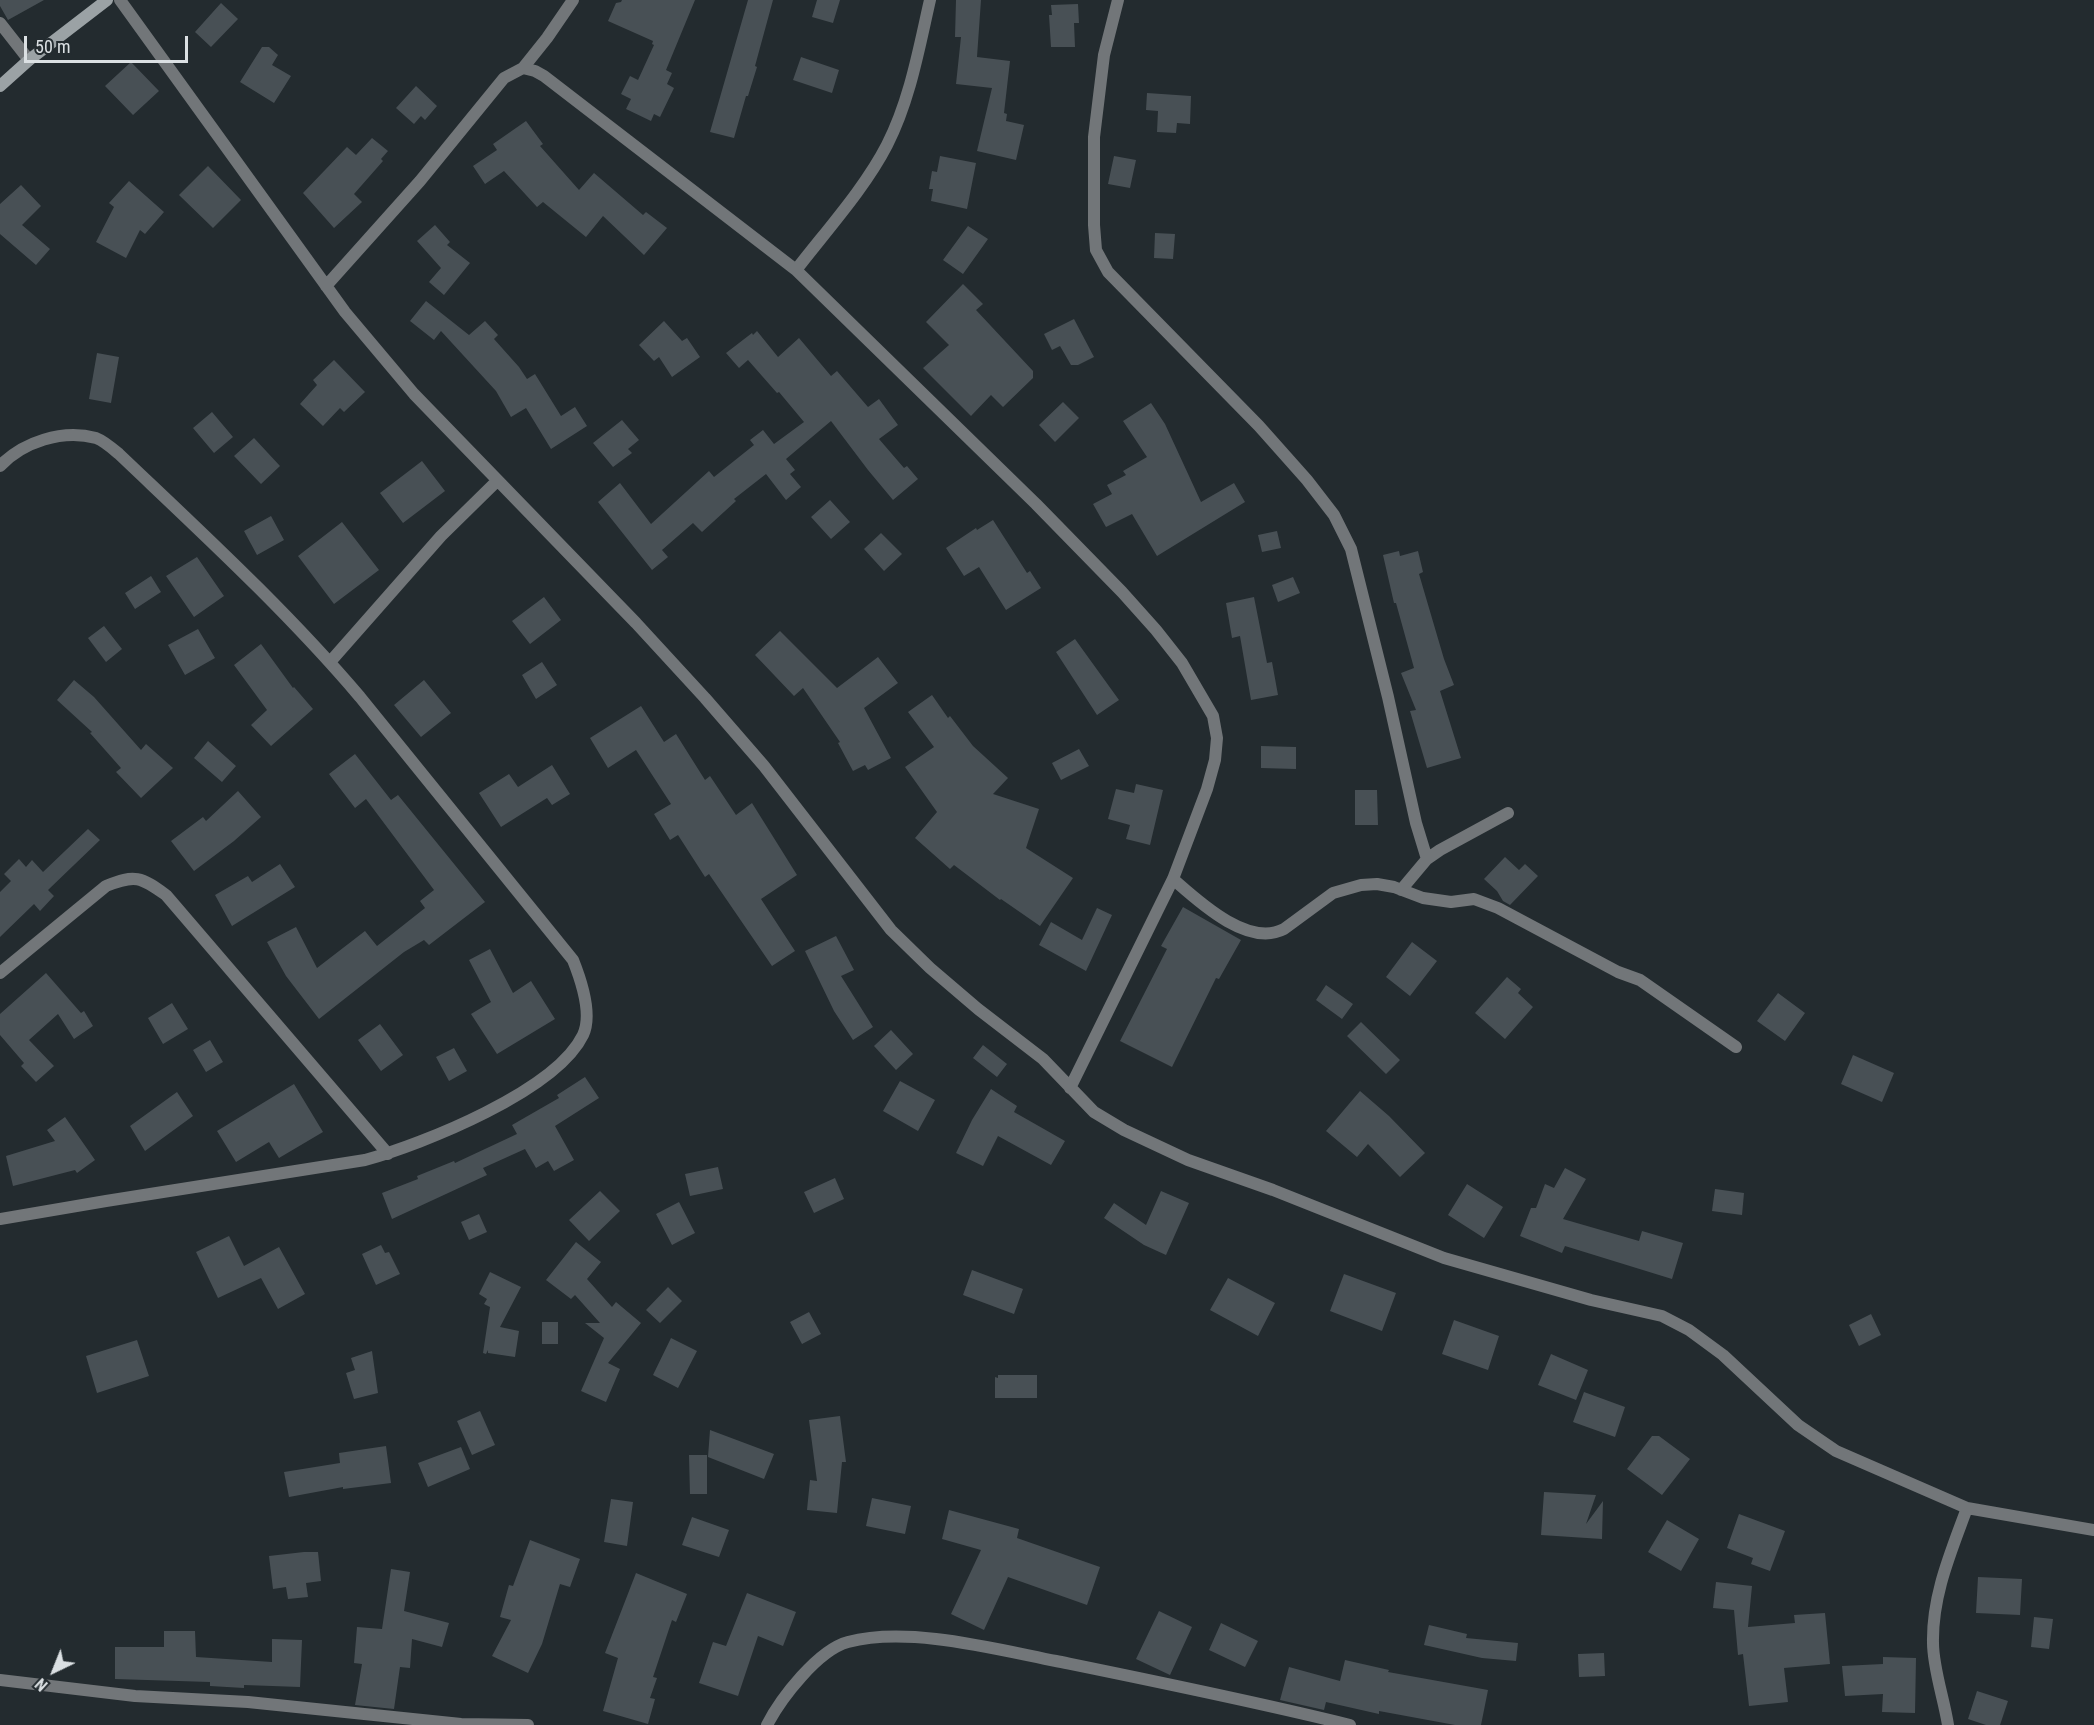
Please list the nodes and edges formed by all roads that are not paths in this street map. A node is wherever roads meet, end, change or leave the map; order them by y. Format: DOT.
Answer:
graph roads {
  1 [pos="107,0"];
  2 [pos="120,0"];
  3 [pos="573,0"];
  4 [pos="930,0"];
  5 [pos="1118,0"];
  6 [pos="0,23"];
  7 [pos="29,60"];
  8 [pos="523,68"];
  9 [pos="0,86"];
  10 [pos="796,270"];
  11 [pos="326,286"];
  12 [pos="0,466"];
  13 [pos="497,482"];
  14 [pos="330,662"];
  15 [pos="1508,813"];
  16 [pos="1427,859"];
  17 [pos="1173,879"];
  18 [pos="1401,890"];
  19 [pos="0,973"];
  20 [pos="1736,1047"];
  21 [pos="1070,1088"];
  22 [pos="388,1154"];
  23 [pos="0,1220"];
  24 [pos="1966,1508"];
  25 [pos="2094,1530"];
  26 [pos="0,1680"];
  27 [pos="528,1725"];
  28 [pos="767,1725"];
  29 [pos="1350,1725"];
  30 [pos="1948,1725"];
  1 -- 7 [label="street"];
  2 -- 11 [label="street"];
  3 -- 8 [label="street"];
  4 -- 10 [label="street"];
  5 -- 16 [label="street"];
  6 -- 7 [label="street"];
  7 -- 9 [label="street"];
  8 -- 10 [label="street"];
  8 -- 11 [label="street"];
  10 -- 17 [label="street"];
  11 -- 13 [label="street"];
  12 -- 14 [label="street"];
  13 -- 14 [label="street"];
  13 -- 21 [label="street"];
  14 -- 22 [label="street"];
  15 -- 16 [label="street"];
  16 -- 18 [label="street"];
  17 -- 18 [label="street"];
  17 -- 21 [label="street"];
  18 -- 20 [label="street"];
  19 -- 22 [label="street"];
  21 -- 24 [label="street"];
  22 -- 23 [label="street"];
  24 -- 25 [label="street"];
  24 -- 30 [label="street"];
  26 -- 27 [label="street"];
  28 -- 29 [label="street"];
}
